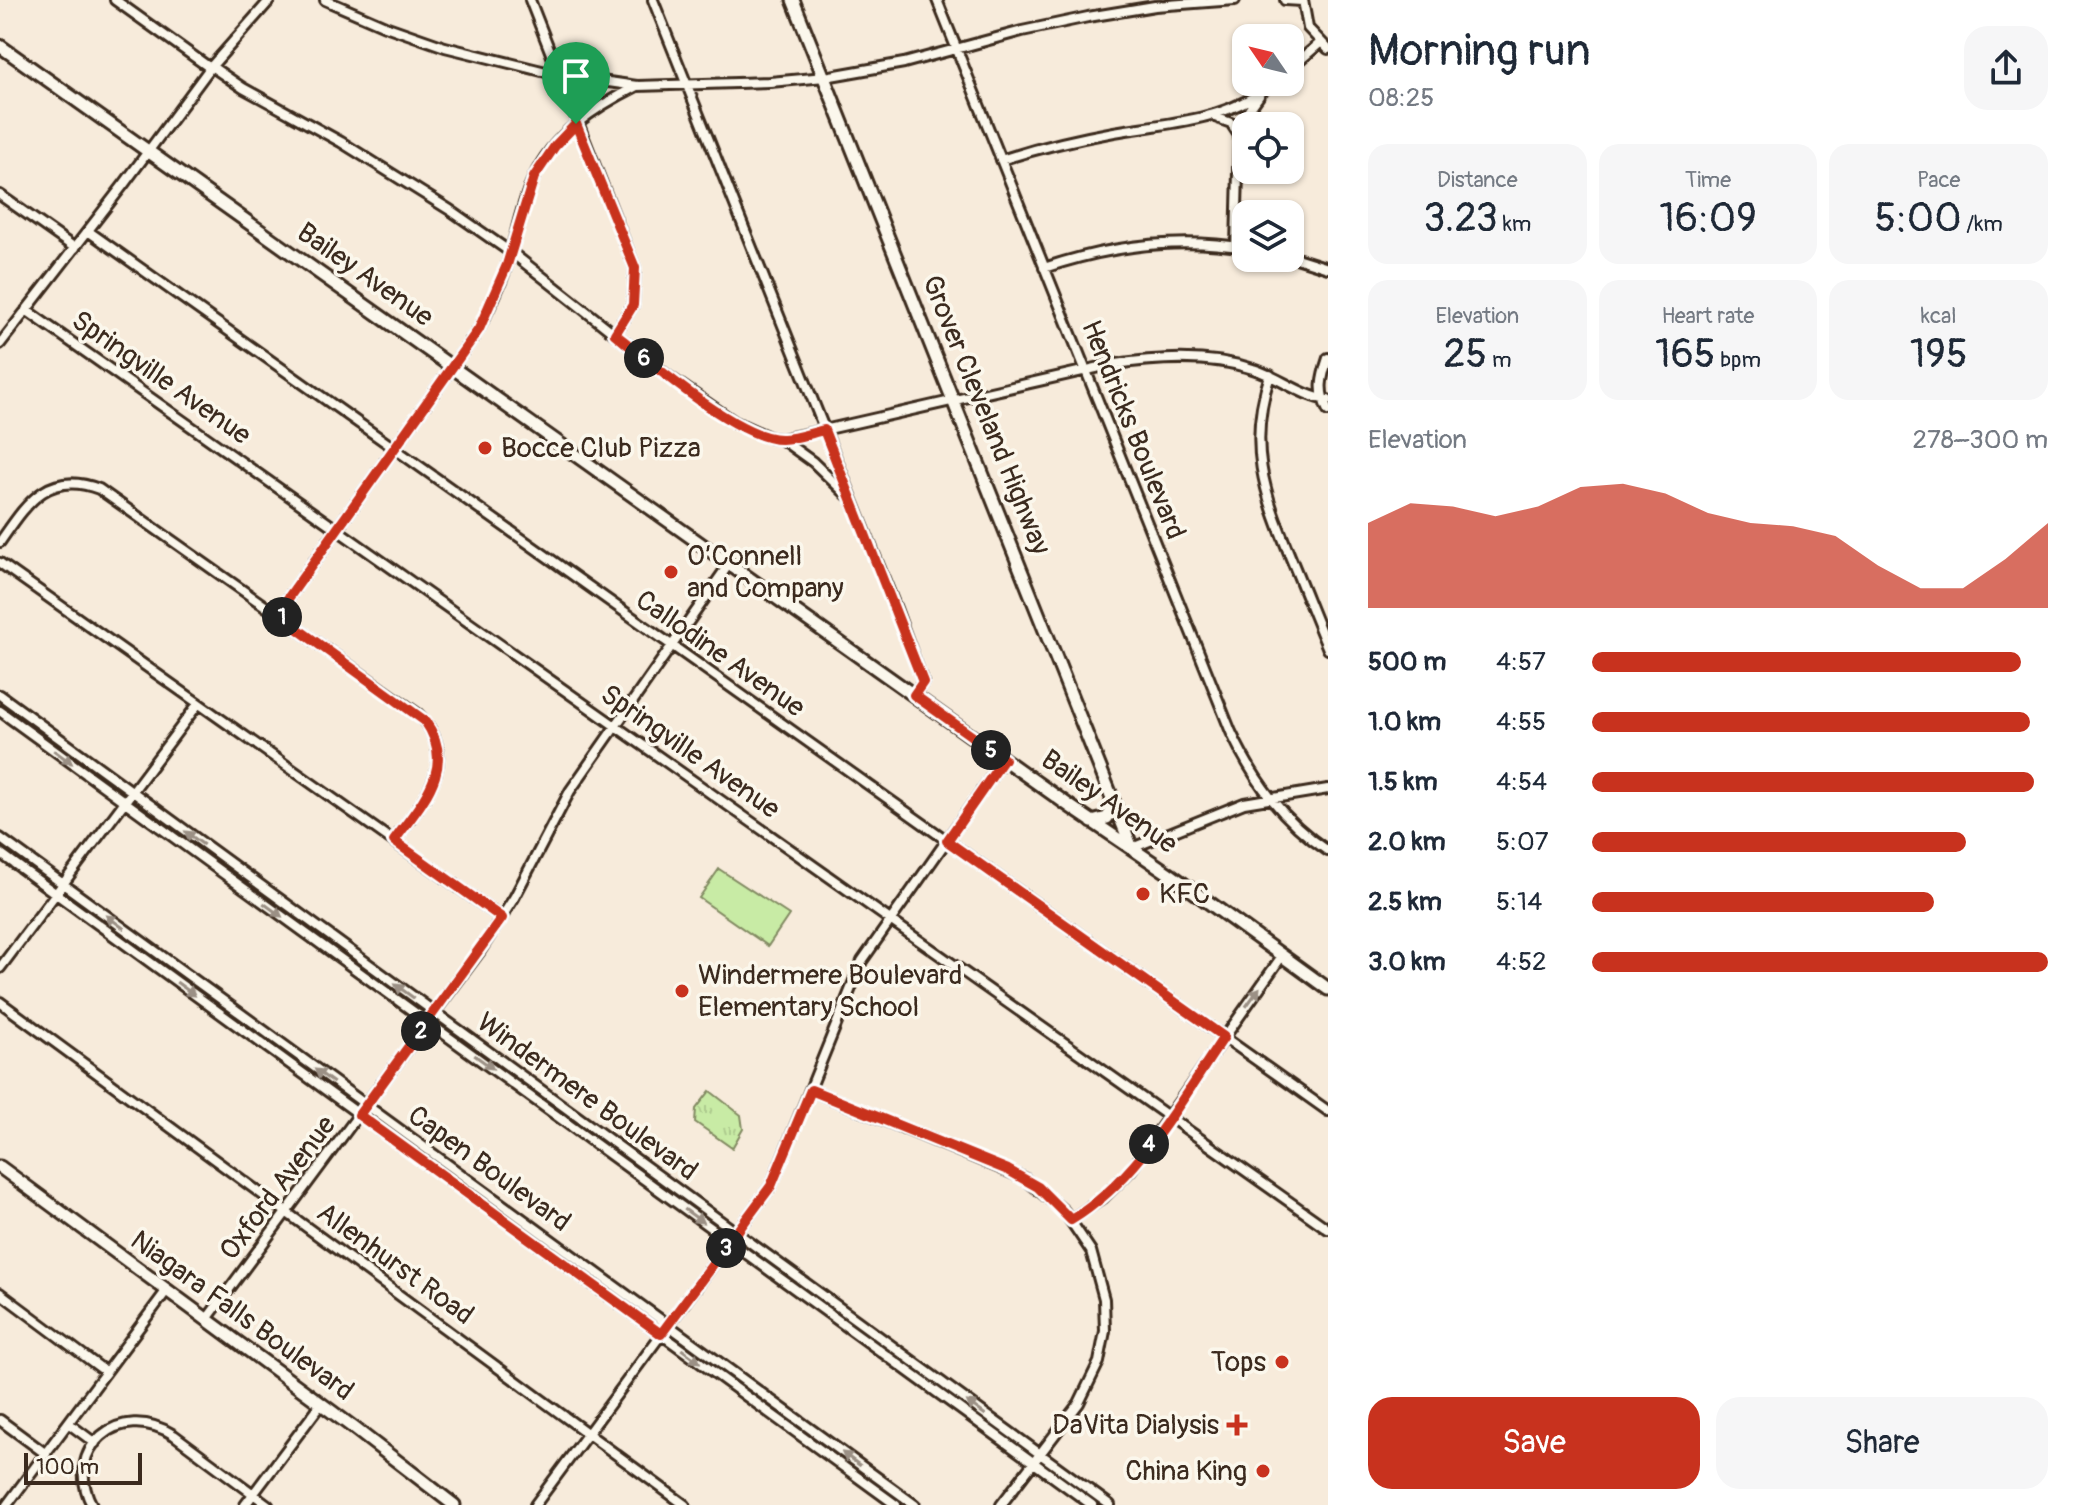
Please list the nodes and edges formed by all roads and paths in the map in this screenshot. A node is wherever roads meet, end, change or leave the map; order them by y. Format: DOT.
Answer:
graph roads {
  1 [pos="115,0"];
  2 [pos="270,0"];
  3 [pos="325,0"];
  4 [pos="530,0"];
  5 [pos="653,0"];
  6 [pos="793,0"];
  7 [pos="937,0"];
  8 [pos="1235,0"];
  9 [pos="1285,0"];
  10 [pos="1302,0"];
  11 [pos="0,46"];
  12 [pos="1324,46"];
  13 [pos="957,50"];
  14 [pos="1304,60"];
  15 [pos="211,67"];
  16 [pos="558,75"];
  17 [pos="825,77"];
  18 [pos="686,83"];
  19 [pos="637,86"];
  20 [pos="1255,96"];
  21 [pos="1210,117"];
  22 [pos="576,124"];
  23 [pos="1232,124"];
  24 [pos="147,152"];
  25 [pos="1001,160"];
  26 [pos="0,195"];
  27 [pos="88,231"];
  28 [pos="1232,246"];
  29 [pos="75,248"];
  30 [pos="511,254"];
  31 [pos="1304,260"];
  32 [pos="1044,268"];
  33 [pos="1328,268"];
  34 [pos="26,310"];
  35 [pos="615,334"];
  36 [pos="0,344"];
  37 [pos="1328,358"];
  38 [pos="453,368"];
  39 [pos="1085,370"];
  40 [pos="1270,375"];
  41 [pos="954,400"];
  42 [pos="1326,400"];
  43 [pos="1328,411"];
  44 [pos="824,430"];
  45 [pos="781,439"];
  46 [pos="393,449"];
  47 [pos="851,499"];
  48 [pos="337,529"];
  49 [pos="0,542"];
  50 [pos="0,563"];
  51 [pos="729,564"];
  52 [pos="277,614"];
  53 [pos="671,646"];
  54 [pos="1328,649"];
  55 [pos="0,695"];
  56 [pos="914,695"];
  57 [pos="198,704"];
  58 [pos="0,711"];
  59 [pos="614,725"];
  60 [pos="1004,759"];
  61 [pos="1328,789"];
  62 [pos="132,792"];
  63 [pos="1112,795"];
  64 [pos="1268,798"];
  65 [pos="124,802"];
  66 [pos="1092,822"];
  67 [pos="0,838"];
  68 [pos="394,841"];
  69 [pos="947,841"];
  70 [pos="1132,848"];
  71 [pos="1328,851"];
  72 [pos="0,853"];
  73 [pos="63,883"];
  74 [pos="55,893"];
  75 [pos="502,918"];
  76 [pos="891,921"];
  77 [pos="1282,956"];
  78 [pos="0,968"];
  79 [pos="1328,989"];
  80 [pos="0,1002"];
  81 [pos="434,1013"];
  82 [pos="428,1022"];
  83 [pos="1224,1037"];
  84 [pos="811,1090"];
  85 [pos="365,1106"];
  86 [pos="1328,1111"];
  87 [pos="359,1115"];
  88 [pos="1169,1117"];
  89 [pos="0,1167"];
  90 [pos="288,1212"];
  91 [pos="1071,1220"];
  92 [pos="1328,1229"];
  93 [pos="733,1238"];
  94 [pos="167,1290"];
  95 [pos="0,1293"];
  96 [pos="207,1319"];
  97 [pos="667,1326"];
  98 [pos="661,1334"];
  99 [pos="106,1372"];
  100 [pos="321,1404"];
  101 [pos="0,1420"];
  102 [pos="68,1423"];
  103 [pos="588,1434"];
  104 [pos="95,1443"];
  105 [pos="46,1454"];
  106 [pos="1040,1454"];
  107 [pos="1033,1462"];
  108 [pos="253,1494"];
  109 [pos="7,1505"];
  110 [pos="92,1505"];
  111 [pos="245,1505"];
  112 [pos="268,1505"];
  113 [pos="454,1505"];
  114 [pos="535,1505"];
  115 [pos="685,1505"];
  116 [pos="896,1505"];
  117 [pos="915,1505"];
  118 [pos="1001,1505"];
  119 [pos="1092,1505"];
  120 [pos="1110,1505"];
  1 -- 15 [label="street"];
  2 -- 15 [label="street"];
  3 -- 16 [label="street"];
  4 -- 16 [label="street"];
  5 -- 18 [label="street"];
  6 -- 17 [label="main road, Grover Cleveland Highway"];
  7 -- 13 [label="street, Hendricks Boulevard"];
  8 -- 13 [label="street"];
  9 -- 10 [label="street"];
  10 -- 12 [label="street"];
  11 -- 24 [label="main road, Bailey Avenue"];
  12 -- 14 [label="street"];
  13 -- 17 [label="street"];
  13 -- 25 [label="street, Hendricks Boulevard"];
  15 -- 24 [label="street"];
  15 -- 30 [label="street"];
  16 -- 19 [label="street"];
  16 -- 22 [label="street"];
  17 -- 18 [label="street"];
  17 -- 41 [label="main road, Grover Cleveland Highway"];
  18 -- 19 [label="street"];
  18 -- 44 [label="street"];
  19 -- 22 [label="street"];
  20 -- 21 [label="street"];
  21 -- 23 [label="street"];
  21 -- 25 [label="street"];
  22 -- 30 [label="street"];
  22 -- 35 [label="street"];
  24 -- 27 [label="street"];
  24 -- 38 [label="main road, Bailey Avenue"];
  25 -- 32 [label="street, Hendricks Boulevard"];
  26 -- 29 [label="street"];
  27 -- 29 [label="street"];
  27 -- 46 [label="street, Callodine Avenue"];
  28 -- 32 [label="street"];
  29 -- 34 [label="street"];
  30 -- 35 [label="street"];
  30 -- 38 [label="street"];
  31 -- 33 [label="street"];
  32 -- 39 [label="street, Hendricks Boulevard"];
  34 -- 36 [label="street"];
  34 -- 48 [label="street, Springville Avenue"];
  35 -- 45 [label="street"];
  37 -- 42 [label="street"];
  38 -- 46 [label="street"];
  38 -- 51 [label="main road, Bailey Avenue"];
  39 -- 40 [label="street"];
  39 -- 41 [label="street"];
  39 -- 64 [label="street, Hendricks Boulevard"];
  40 -- 42 [label="street"];
  40 -- 54 [label="street"];
  41 -- 44 [label="street"];
  41 -- 63 [label="main road, Grover Cleveland Highway"];
  42 -- 43 [label="street"];
  44 -- 45 [label="street"];
  44 -- 47 [label="street"];
  45 -- 47 [label="street"];
  46 -- 48 [label="street"];
  46 -- 53 [label="street, Callodine Avenue"];
  47 -- 56 [label="street"];
  48 -- 52 [label="street"];
  48 -- 59 [label="street, Springville Avenue"];
  49 -- 52 [label="street"];
  50 -- 57 [label="street"];
  51 -- 53 [label="street, Oxford Avenue"];
  51 -- 56 [label="main road, Bailey Avenue"];
  52 -- 68 [label="street"];
  53 -- 59 [label="street, Oxford Avenue"];
  53 -- 69 [label="street, Callodine Avenue"];
  55 -- 62 [label="street, Windermere Boulevard"];
  56 -- 60 [label="main road, Bailey Avenue"];
  57 -- 62 [label="street"];
  57 -- 68 [label="street"];
  58 -- 65 [label="street, Windermere Boulevard, one-way"];
  59 -- 75 [label="street, Oxford Avenue"];
  59 -- 76 [label="street, Springville Avenue"];
  60 -- 66 [label="main road, Bailey Avenue"];
  60 -- 69 [label="street"];
  61 -- 64 [label="street"];
  62 -- 65 [label="street"];
  81 -- 62 [label="street, Windermere Boulevard, one-way"];
  63 -- 66 [label="main road"];
  63 -- 70 [label="main road, Grover Cleveland Highway"];
  64 -- 70 [label="street"];
  64 -- 71 [label="street, Hendricks Boulevard"];
  65 -- 73 [label="street"];
  65 -- 82 [label="street, Windermere Boulevard, one-way"];
  66 -- 70 [label="main road, Bailey Avenue"];
  67 -- 73 [label="street, Capen Boulevard"];
  68 -- 75 [label="street"];
  69 -- 76 [label="street"];
  69 -- 83 [label="street, Callodine Avenue"];
  70 -- 77 [label="main road, Bailey Avenue"];
  72 -- 74 [label="street, Capen Boulevard"];
  73 -- 74 [label="street"];
  85 -- 73 [label="street, Capen Boulevard, one-way"];
  74 -- 78 [label="street"];
  74 -- 87 [label="street, Capen Boulevard, one-way"];
  75 -- 81 [label="street, Oxford Avenue"];
  76 -- 84 [label="street"];
  76 -- 88 [label="street, Springville Avenue"];
  77 -- 79 [label="main road, Bailey Avenue"];
  83 -- 77 [label="street, one-way"];
  80 -- 90 [label="street, Allenhurst Road"];
  81 -- 82 [label="street, Oxford Avenue"];
  81 -- 93 [label="street, Windermere Boulevard"];
  82 -- 85 [label="street, Oxford Avenue"];
  82 -- 93 [label="street, Windermere Boulevard, one-way"];
  83 -- 86 [label="street, Callodine Avenue"];
  83 -- 88 [label="street"];
  84 -- 91 [label="street"];
  84 -- 93 [label="street"];
  85 -- 87 [label="street, Oxford Avenue"];
  85 -- 97 [label="street, Capen Boulevard"];
  87 -- 90 [label="street, Oxford Avenue"];
  87 -- 98 [label="street, Capen Boulevard"];
  88 -- 91 [label="street"];
  88 -- 92 [label="street, Springville Avenue"];
  89 -- 94 [label="main road, Niagara Falls Boulevard"];
  90 -- 96 [label="street, Oxford Avenue"];
  90 -- 103 [label="street, Allenhurst Road"];
  91 -- 106 [label="street"];
  93 -- 97 [label="street"];
  106 -- 93 [label="street, Windermere Boulevard, one-way"];
  93 -- 107 [label="street, Windermere Boulevard"];
  94 -- 96 [label="main road, Niagara Falls Boulevard"];
  94 -- 99 [label="street"];
  95 -- 99 [label="street"];
  96 -- 100 [label="main road, Niagara Falls Boulevard"];
  97 -- 98 [label="street"];
  117 -- 97 [label="street, Capen Boulevard, one-way"];
  98 -- 103 [label="street"];
  98 -- 116 [label="street, Capen Boulevard, one-way"];
  99 -- 102 [label="street"];
  100 -- 108 [label="street"];
  100 -- 113 [label="main road, Niagara Falls Boulevard"];
  101 -- 105 [label="street"];
  102 -- 104 [label="street"];
  102 -- 105 [label="street"];
  103 -- 114 [label="street"];
  103 -- 115 [label="street, Allenhurst Road"];
  104 -- 108 [label="street"];
  104 -- 110 [label="street"];
  105 -- 109 [label="street"];
  106 -- 107 [label="street"];
  106 -- 120 [label="street, Windermere Boulevard"];
  107 -- 118 [label="street"];
  107 -- 119 [label="street, Windermere Boulevard"];
  108 -- 111 [label="street"];
  108 -- 112 [label="street"];
}
